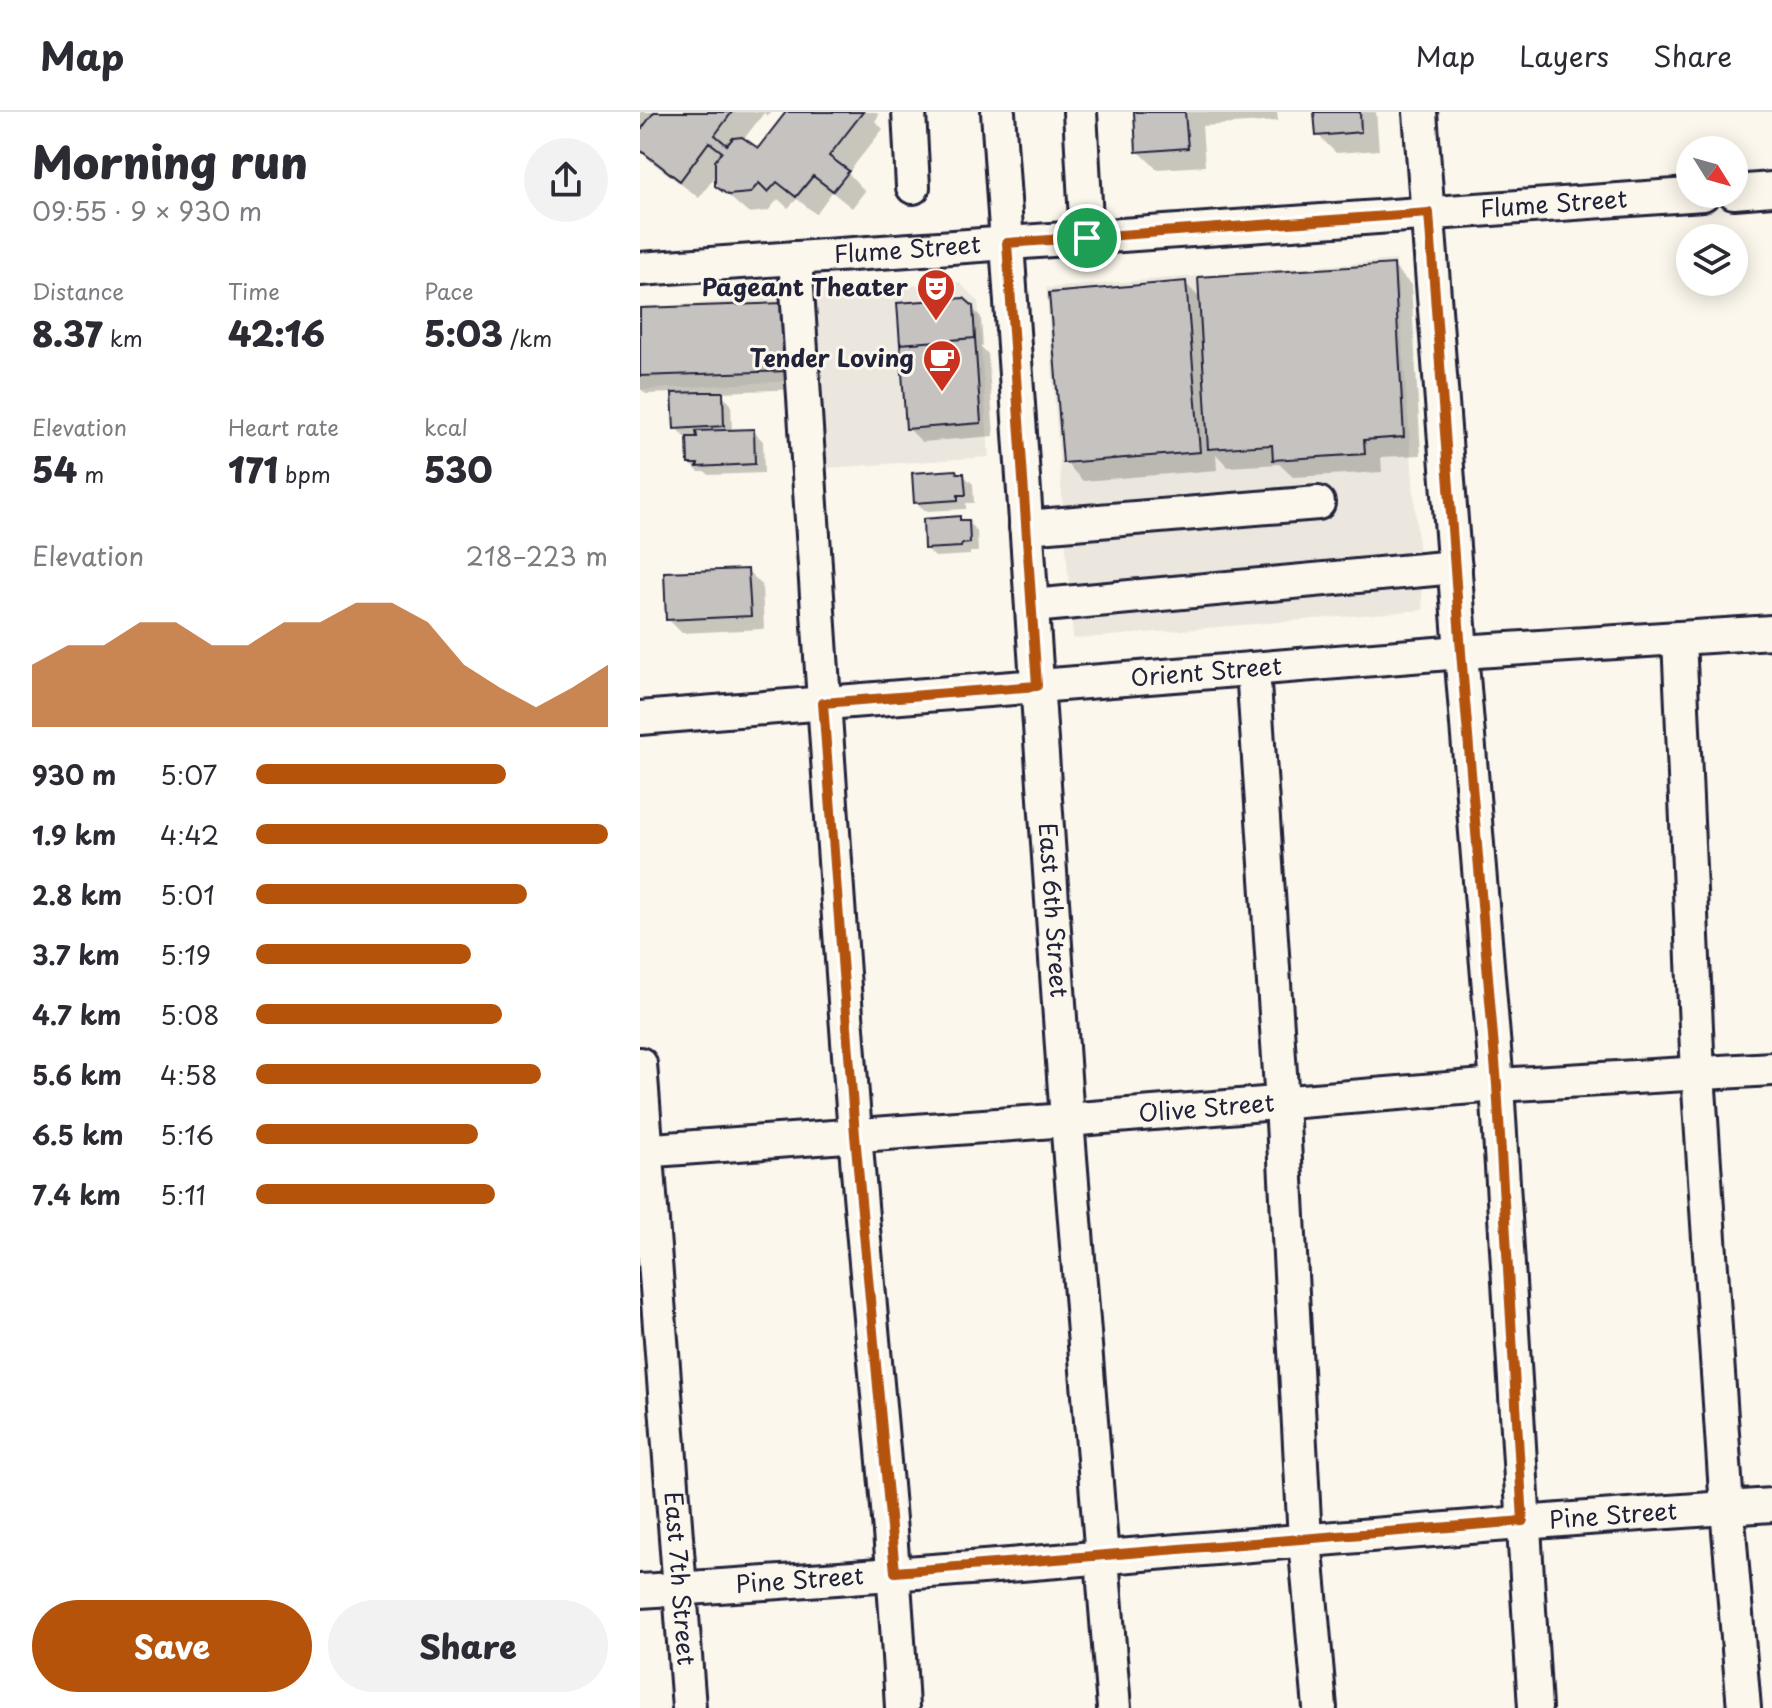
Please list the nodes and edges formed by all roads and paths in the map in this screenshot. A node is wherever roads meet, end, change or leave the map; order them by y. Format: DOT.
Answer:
graph roads {
  1 [pos="909,112"];
  2 [pos="998,112"];
  3 [pos="1080,112"];
  4 [pos="1420,112"];
  5 [pos="913,187"];
  6 [pos="1772,189"];
  7 [pos="1748,191"];
  8 [pos="1676,196"];
  9 [pos="1429,213"];
  10 [pos="1087,238"];
  11 [pos="1007,243"];
  12 [pos="795,258"];
  13 [pos="640,269"];
  14 [pos="1318,503"];
  15 [pos="1026,527"];
  16 [pos="1455,567"];
  17 [pos="1032,606"];
  18 [pos="1772,632"];
  19 [pos="1679,638"];
  20 [pos="1461,652"];
  21 [pos="1253,669"];
  22 [pos="1037,686"];
  23 [pos="823,703"];
  24 [pos="640,718"];
  25 [pos="640,1064"];
  26 [pos="1772,1069"];
  27 [pos="1698,1074"];
  28 [pos="1497,1085"];
  29 [pos="1282,1103"];
  30 [pos="1067,1120"];
  31 [pos="855,1135"];
  32 [pos="643,1150"];
  33 [pos="1772,1505"];
  34 [pos="1727,1508"];
  35 [pos="1523,1521"];
  36 [pos="1305,1540"];
  37 [pos="1100,1557"];
  38 [pos="895,1572"];
  39 [pos="679,1588"];
  40 [pos="640,1591"];
  41 [pos="689,1708"];
  42 [pos="902,1708"];
  43 [pos="1114,1708"];
  44 [pos="1320,1708"];
  45 [pos="1535,1708"];
  46 [pos="1744,1708"];
  1 -- 5 [label="street"];
  2 -- 11 [label="street, East 6th Street"];
  3 -- 10 [label="street"];
  4 -- 9 [label="street"];
  6 -- 7 [label="street"];
  8 -- 9 [label="street, Flume Street"];
  9 -- 10 [label="street, Flume Street"];
  9 -- 16 [label="street"];
  10 -- 11 [label="street, Flume Street"];
  11 -- 12 [label="street, Flume Street"];
  11 -- 15 [label="street, East 6th Street"];
  12 -- 13 [label="street, Flume Street"];
  12 -- 23 [label="street"];
  14 -- 15 [label="street"];
  15 -- 17 [label="street, East 6th Street"];
  16 -- 17 [label="street"];
  16 -- 20 [label="street"];
  17 -- 22 [label="street, East 6th Street"];
  18 -- 19 [label="street, Orient Street"];
  19 -- 20 [label="street, Orient Street"];
  19 -- 27 [label="street"];
  20 -- 21 [label="street, Orient Street"];
  20 -- 28 [label="street"];
  21 -- 22 [label="street, Orient Street"];
  21 -- 29 [label="street"];
  22 -- 23 [label="street, Orient Street"];
  22 -- 30 [label="street, East 6th Street"];
  23 -- 24 [label="street, Orient Street"];
  23 -- 31 [label="street"];
  25 -- 32 [label="street, East 7th Street"];
  26 -- 27 [label="street, Olive Street"];
  27 -- 28 [label="street, Olive Street"];
  27 -- 34 [label="street"];
  28 -- 29 [label="street, Olive Street"];
  28 -- 35 [label="street"];
  29 -- 30 [label="street, Olive Street"];
  29 -- 36 [label="street"];
  30 -- 31 [label="street, Olive Street"];
  30 -- 37 [label="street, East 6th Street"];
  31 -- 32 [label="street, Olive Street"];
  31 -- 38 [label="street"];
  32 -- 39 [label="street, East 7th Street"];
  33 -- 34 [label="street, Pine Street"];
  34 -- 35 [label="street, Pine Street"];
  34 -- 46 [label="street"];
  35 -- 36 [label="street, Pine Street"];
  35 -- 45 [label="street"];
  36 -- 37 [label="street, Pine Street"];
  36 -- 44 [label="street"];
  37 -- 38 [label="street, Pine Street"];
  37 -- 43 [label="street, East 6th Street"];
  38 -- 39 [label="street, Pine Street"];
  38 -- 42 [label="street"];
  39 -- 40 [label="street, Pine Street"];
  39 -- 41 [label="street, East 7th Street"];
}
